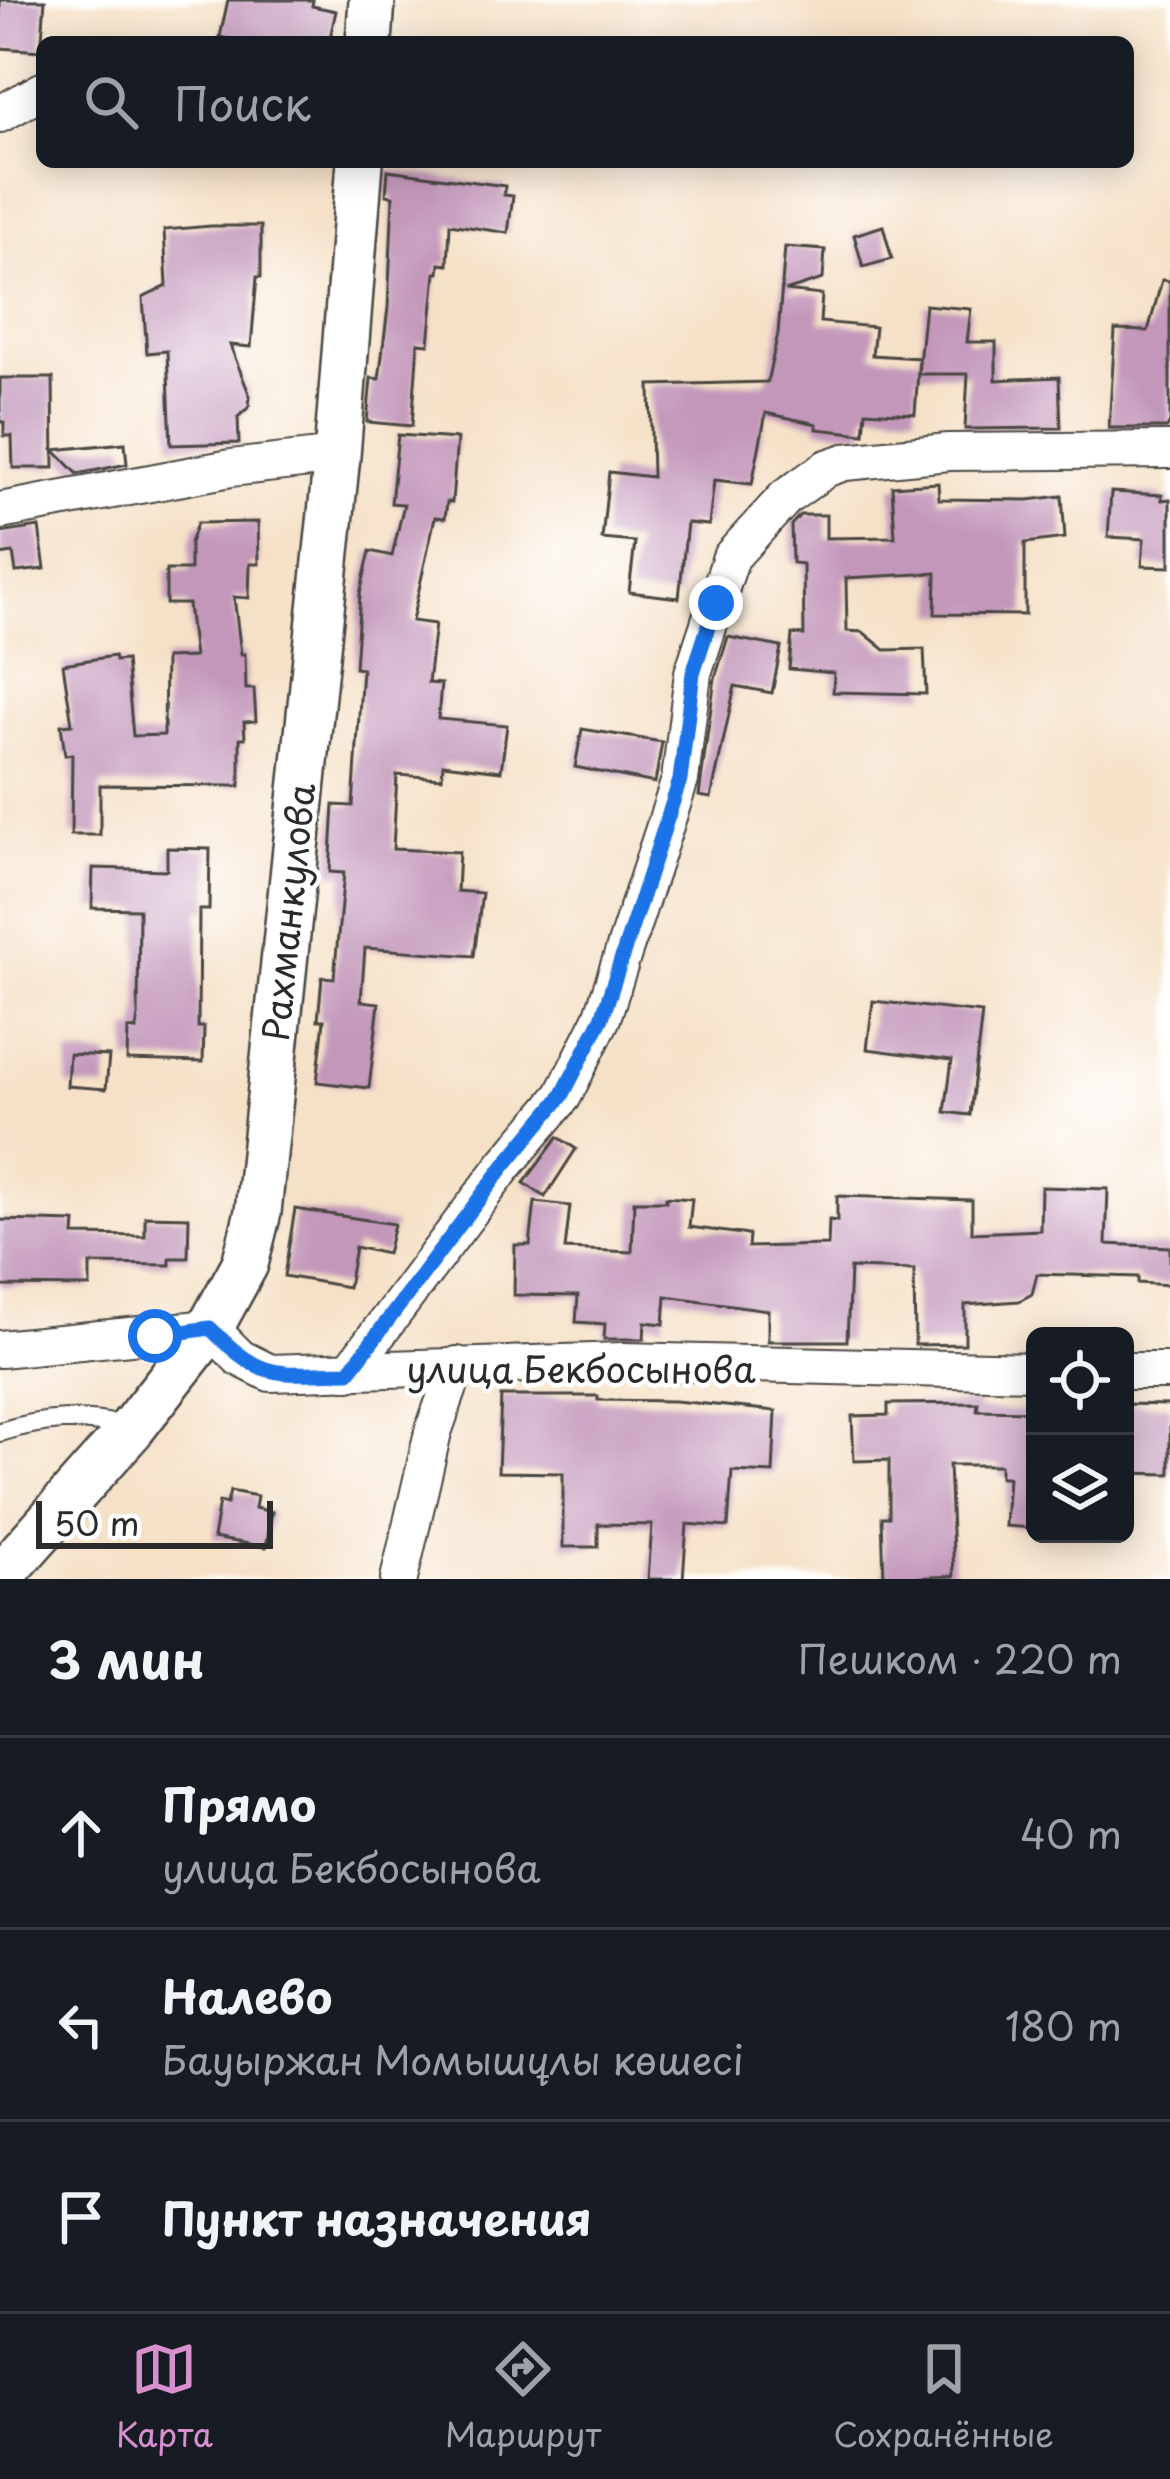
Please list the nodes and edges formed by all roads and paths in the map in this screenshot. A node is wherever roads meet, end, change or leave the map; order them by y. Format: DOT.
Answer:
graph roads {
  1 [pos="372,0"];
  2 [pos="369,36"];
  3 [pos="36,94"];
  4 [pos="0,114"];
  5 [pos="360,168"];
  6 [pos="1170,450"];
  7 [pos="337,456"];
  8 [pos="0,511"];
  9 [pos="210,1328"];
  10 [pos="0,1348"];
  11 [pos="457,1365"];
  12 [pos="1026,1370"];
  13 [pos="1134,1371"];
  14 [pos="1170,1371"];
  15 [pos="349,1372"];
  16 [pos="131,1428"];
  17 [pos="0,1432"];
  18 [pos="0,1577"];
  19 [pos="399,1579"];
  1 -- 2 [label="street"];
  3 -- 4 [label="street"];
  5 -- 7 [label="street, Рахманкулова"];
  6 -- 15 [label="street"];
  7 -- 8 [label="street"];
  7 -- 9 [label="street, Рахманкулова"];
  9 -- 10 [label="street"];
  9 -- 15 [label="street, улица Бекбосынова"];
  9 -- 16 [label="street, Рахманкулова"];
  11 -- 12 [label="street, улица Бекбосынова"];
  11 -- 15 [label="street, улица Бекбосынова"];
  11 -- 19 [label="street"];
  13 -- 14 [label="street"];
  16 -- 17 [label="lane"];
  16 -- 18 [label="street, Рахманкулова"];
}
